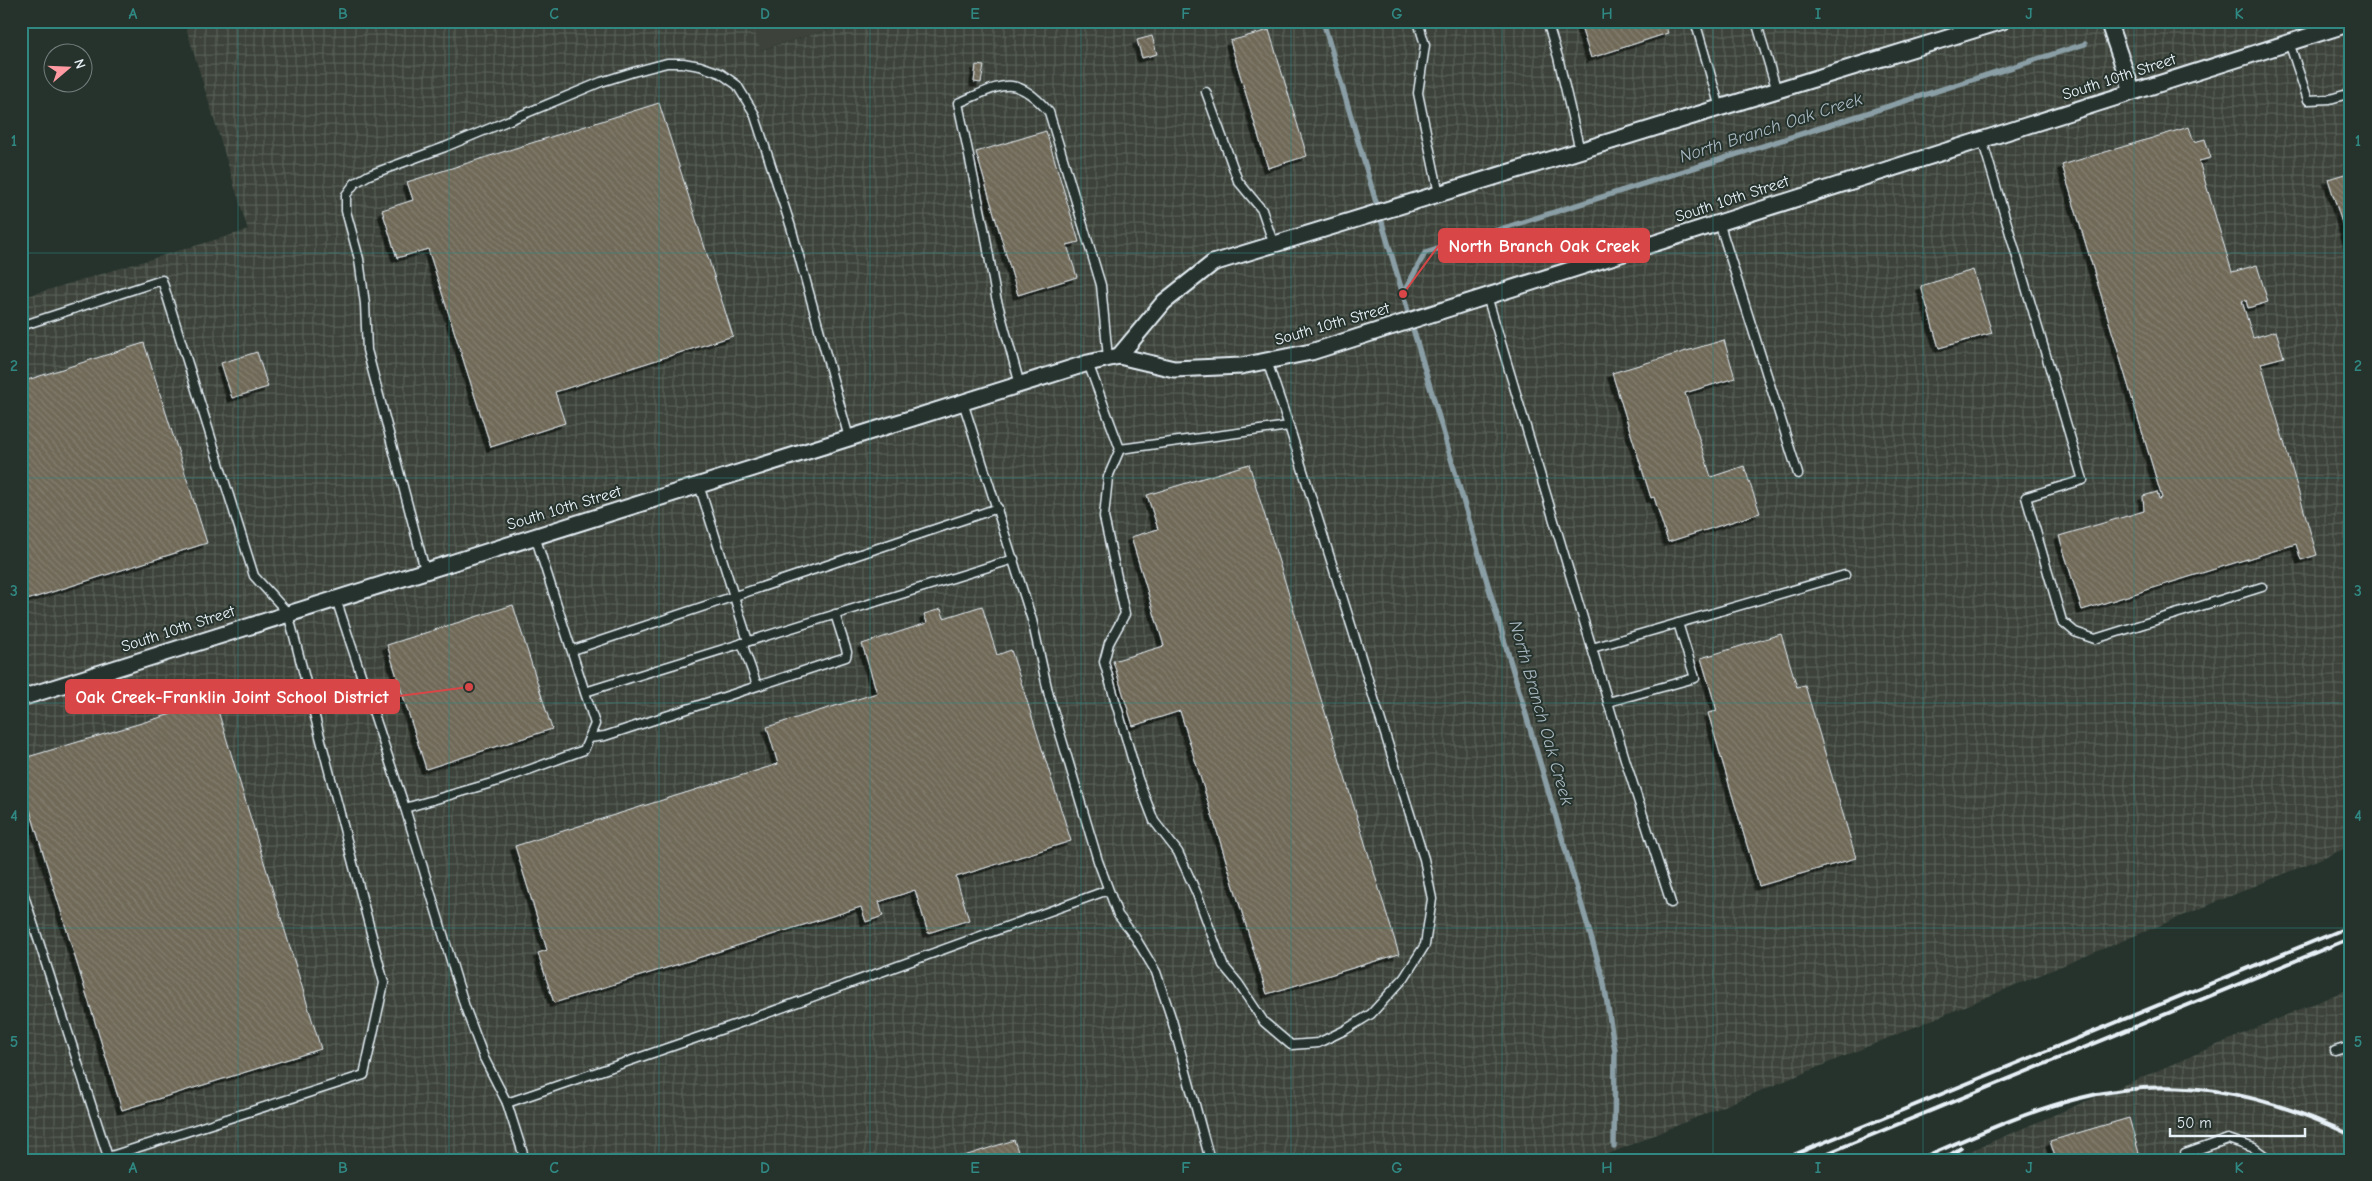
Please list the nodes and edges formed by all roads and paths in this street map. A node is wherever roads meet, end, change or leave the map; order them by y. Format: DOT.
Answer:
graph roads {
  1 [pos="1418,21"];
  2 [pos="1548,21"];
  3 [pos="1694,21"];
  4 [pos="1756,21"];
  5 [pos="2003,21"];
  6 [pos="2108,21"];
  7 [pos="2351,22"];
  8 [pos="2289,42"];
  9 [pos="1777,91"];
  10 [pos="2132,91"];
  11 [pos="1206,92"];
  12 [pos="2351,93"];
  13 [pos="1720,108"];
  14 [pos="1982,139"];
  15 [pos="1580,151"];
  16 [pos="1439,194"];
  17 [pos="1719,222"];
  18 [pos="1274,245"];
  19 [pos="1487,296"];
  20 [pos="21,326"];
  21 [pos="1114,357"];
  22 [pos="1267,361"];
  23 [pos="1088,363"];
  24 [pos="1020,384"];
  25 [pos="964,402"];
  26 [pos="1289,426"];
  27 [pos="849,438"];
  28 [pos="1120,449"];
  29 [pos="1798,474"];
  30 [pos="699,485"];
  31 [pos="998,508"];
  32 [pos="535,536"];
  33 [pos="1014,559"];
  34 [pos="425,570"];
  35 [pos="1845,575"];
  36 [pos="2262,588"];
  37 [pos="734,596"];
  38 [pos="336,598"];
  39 [pos="288,613"];
  40 [pos="835,614"];
  41 [pos="1678,624"];
  42 [pos="745,642"];
  43 [pos="1592,648"];
  44 [pos="572,650"];
  45 [pos="757,686"];
  46 [pos="586,692"];
  47 [pos="22,696"];
  48 [pos="1608,702"];
  49 [pos="590,738"];
  50 [pos="405,808"];
  51 [pos="21,886"];
  52 [pos="1108,890"];
  53 [pos="1671,903"];
  54 [pos="2351,1046"];
  55 [pos="2335,1052"];
  56 [pos="507,1103"];
  57 [pos="2185,1154"];
  58 [pos="525,1160"];
  59 [pos="1210,1160"];
  60 [pos="2270,1160"];
  1 -- 16 [label="lane"];
  2 -- 15 [label="lane"];
  3 -- 13 [label="lane"];
  4 -- 9 [label="lane"];
  5 -- 9 [label="street"];
  6 -- 10 [label="street"];
  7 -- 8 [label="street, South 10th Street"];
  8 -- 10 [label="street, South 10th Street"];
  8 -- 12 [label="lane"];
  9 -- 13 [label="street"];
  10 -- 14 [label="street, South 10th Street"];
  11 -- 18 [label="lane"];
  13 -- 15 [label="street"];
  14 -- 17 [label="street, South 10th Street"];
  14 -- 36 [label="lane"];
  15 -- 16 [label="street"];
  16 -- 18 [label="street"];
  17 -- 19 [label="street, South 10th Street"];
  17 -- 29 [label="lane"];
  18 -- 21 [label="street"];
  19 -- 22 [label="street, South 10th Street"];
  19 -- 43 [label="lane"];
  20 -- 39 [label="lane"];
  21 -- 22 [label="street, South 10th Street"];
  21 -- 23 [label="street, South 10th Street"];
  21 -- 24 [label="lane"];
  22 -- 26 [label="lane"];
  23 -- 24 [label="street, South 10th Street"];
  23 -- 28 [label="lane"];
  24 -- 25 [label="street, South 10th Street"];
  25 -- 27 [label="street, South 10th Street"];
  25 -- 31 [label="lane"];
  26 -- 28 [label="lane"];
  26 -- 28 [label="lane"];
  27 -- 30 [label="street, South 10th Street"];
  27 -- 34 [label="lane"];
  30 -- 32 [label="street, South 10th Street"];
  30 -- 37 [label="lane"];
  31 -- 33 [label="lane"];
  31 -- 37 [label="lane"];
  32 -- 34 [label="street, South 10th Street"];
  32 -- 44 [label="lane"];
  33 -- 40 [label="lane"];
  33 -- 52 [label="lane"];
  34 -- 38 [label="street, South 10th Street"];
  35 -- 41 [label="lane"];
  37 -- 42 [label="lane"];
  37 -- 44 [label="lane"];
  38 -- 39 [label="street, South 10th Street"];
  38 -- 50 [label="lane"];
  39 -- 47 [label="street, South 10th Street"];
  39 -- 51 [label="lane"];
  40 -- 42 [label="lane"];
  40 -- 45 [label="lane"];
  41 -- 43 [label="lane"];
  41 -- 48 [label="lane"];
  42 -- 45 [label="lane"];
  42 -- 46 [label="lane"];
  43 -- 48 [label="lane"];
  44 -- 46 [label="lane"];
  45 -- 49 [label="lane"];
  46 -- 49 [label="lane"];
  48 -- 53 [label="lane"];
  49 -- 50 [label="lane"];
  50 -- 56 [label="lane"];
  52 -- 56 [label="lane"];
  52 -- 59 [label="lane"];
  54 -- 55 [label="lane"];
  56 -- 58 [label="lane"];
  57 -- 60 [label="lane"];
}
